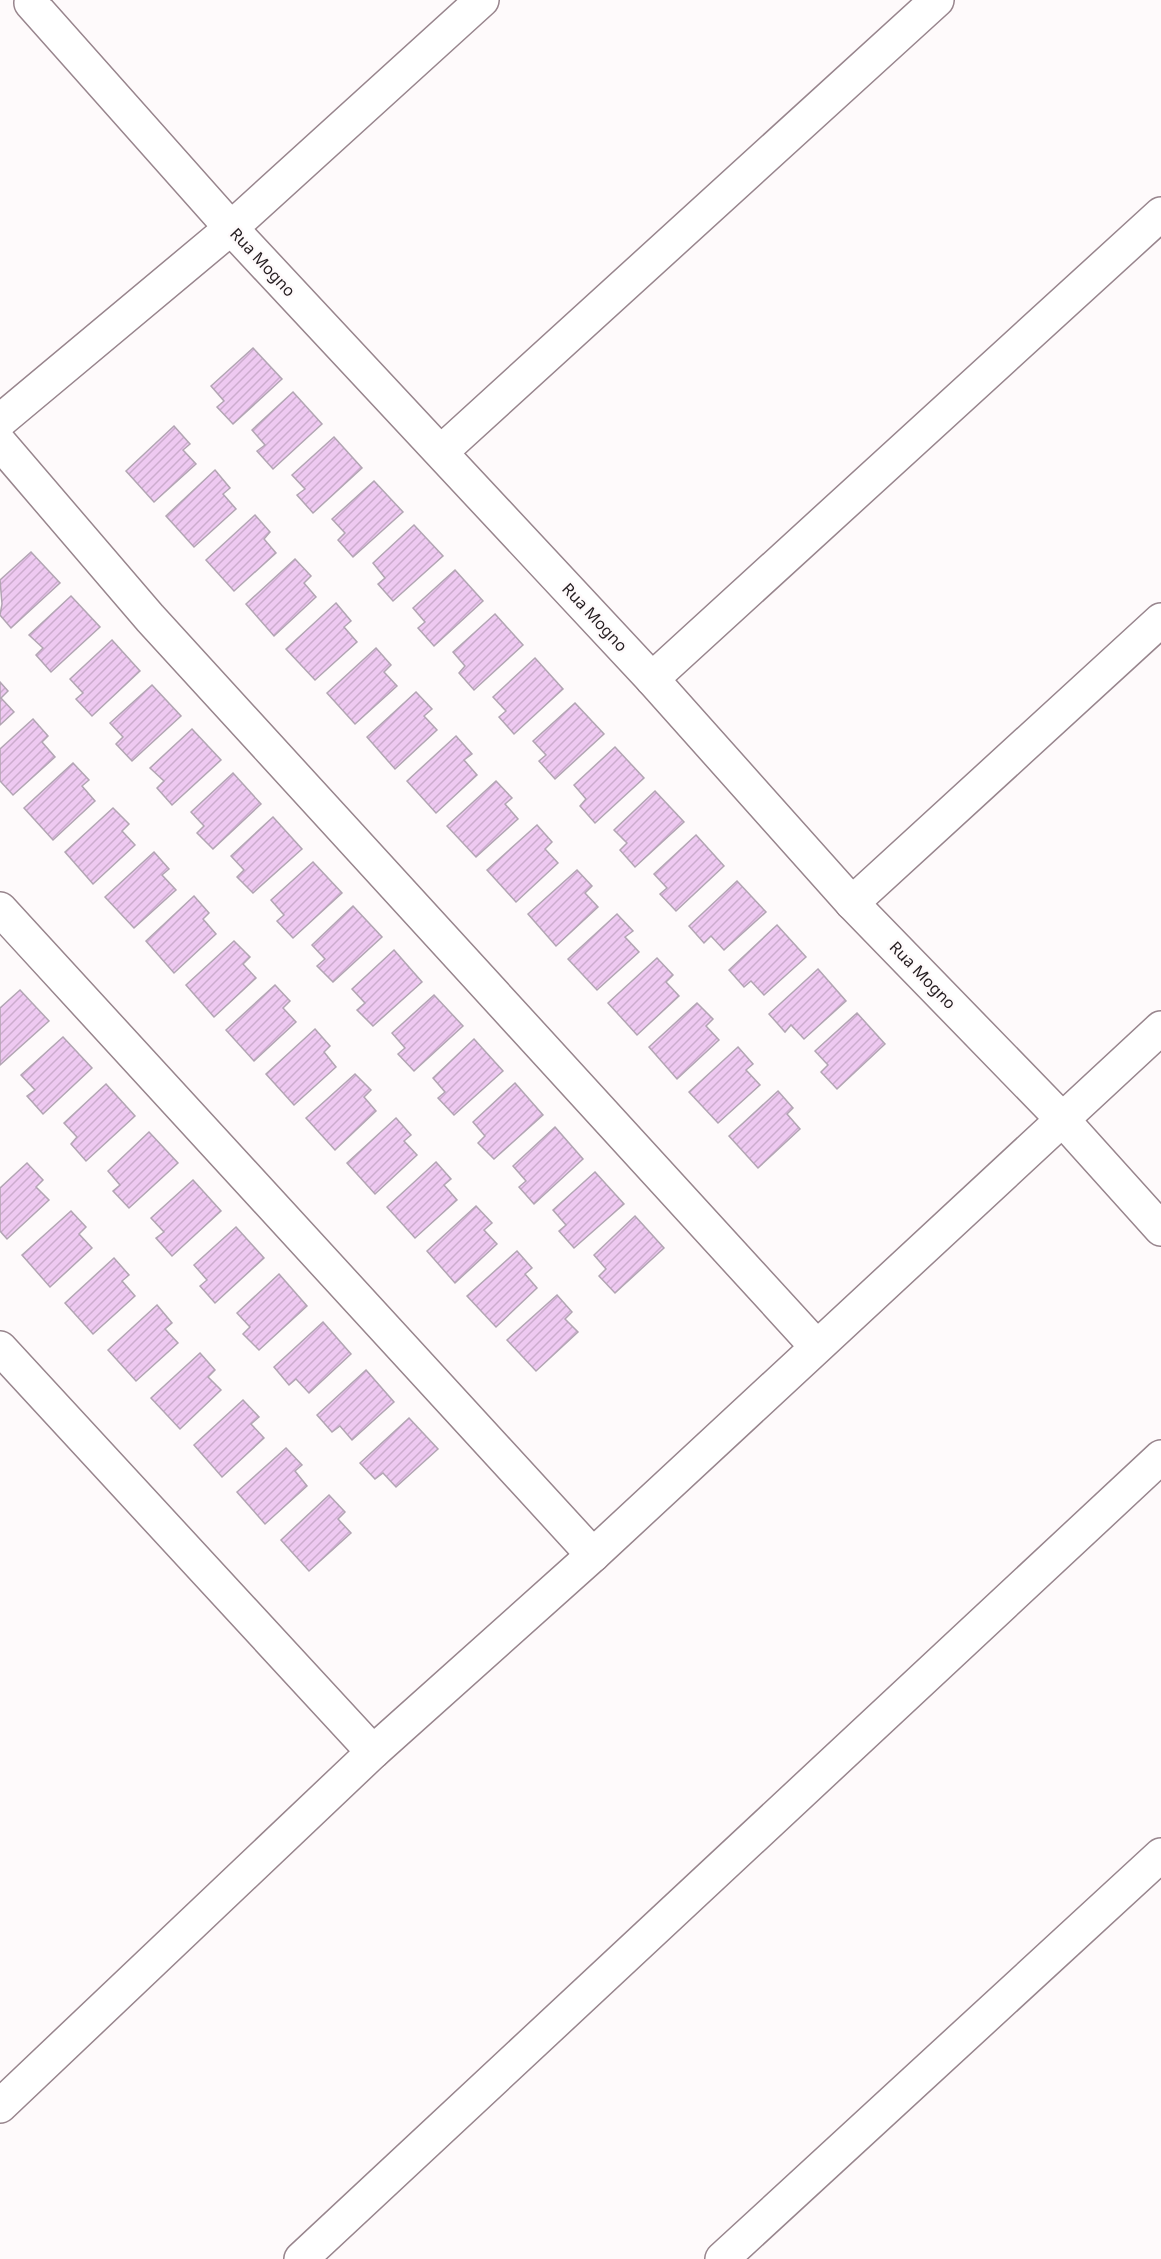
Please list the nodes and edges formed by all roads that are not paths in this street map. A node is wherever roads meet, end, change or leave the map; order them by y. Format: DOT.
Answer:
graph roads {
  1 [pos="482,0"];
  2 [pos="937,0"];
  3 [pos="32,1"];
  4 [pos="1161,214"];
  5 [pos="231,228"];
  6 [pos="0,421"];
  7 [pos="0,442"];
  8 [pos="441,452"];
  9 [pos="1161,620"];
  10 [pos="652,679"];
  11 [pos="852,903"];
  12 [pos="0,909"];
  13 [pos="1161,1028"];
  14 [pos="1062,1119"];
  15 [pos="1161,1229"];
  16 [pos="816,1346"];
  17 [pos="0,1348"];
  18 [pos="1161,1457"];
  19 [pos="593,1555"];
  20 [pos="373,1752"];
  21 [pos="1161,1855"];
  22 [pos="0,2106"];
  23 [pos="301,2259"];
  24 [pos="722,2259"];
  1 -- 5 [label="street"];
  2 -- 8 [label="street"];
  3 -- 5 [label="street, Rua Mogno"];
  4 -- 10 [label="street"];
  5 -- 6 [label="street"];
  5 -- 8 [label="street, Rua Mogno"];
  7 -- 16 [label="street"];
  8 -- 10 [label="street, Rua Mogno"];
  9 -- 11 [label="street"];
  10 -- 11 [label="street, Rua Mogno"];
  11 -- 14 [label="street, Rua Mogno"];
  12 -- 19 [label="street"];
  13 -- 14 [label="street"];
  14 -- 15 [label="street, Rua Mogno"];
  14 -- 16 [label="street"];
  16 -- 19 [label="street"];
  17 -- 20 [label="street"];
  18 -- 23 [label="street"];
  19 -- 20 [label="street"];
  20 -- 22 [label="street"];
  21 -- 24 [label="street"];
}
